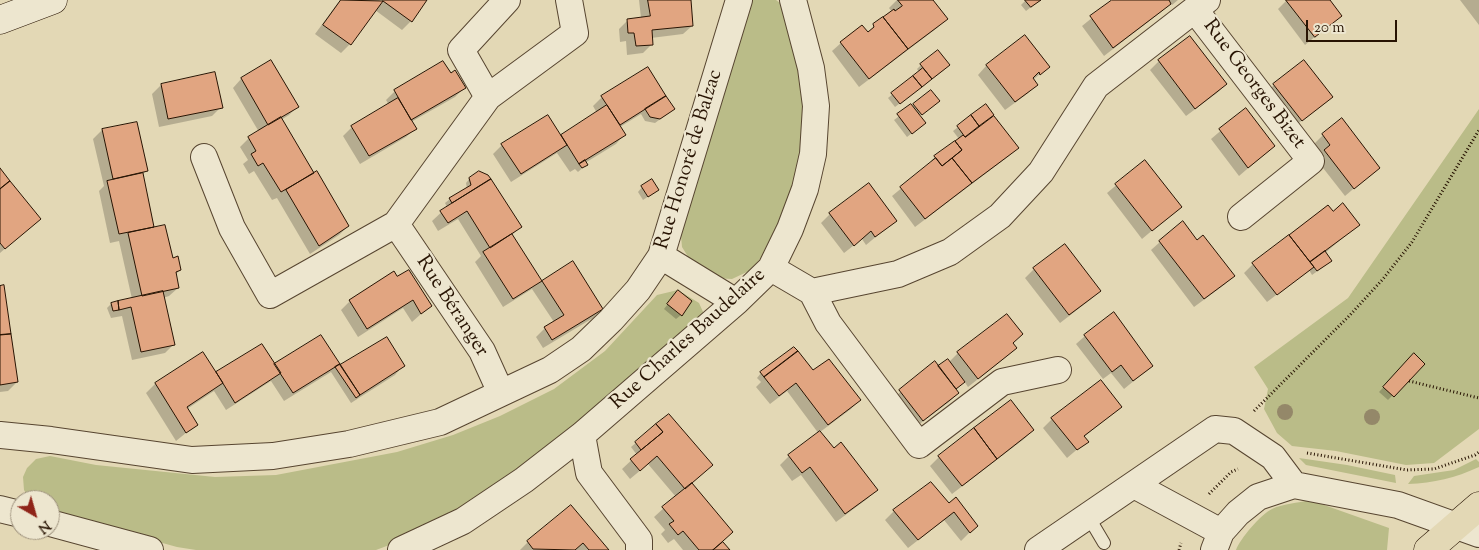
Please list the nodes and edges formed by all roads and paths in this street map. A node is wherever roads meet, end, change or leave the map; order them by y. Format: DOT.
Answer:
graph roads {
  1 [pos="53,0"];
  2 [pos="507,0"];
  3 [pos="569,0"];
  4 [pos="739,0"];
  5 [pos="793,0"];
  6 [pos="1201,5"];
  7 [pos="0,20"];
  8 [pos="488,97"];
  9 [pos="1479,130"];
  10 [pos="204,157"];
  11 [pos="1240,217"];
  12 [pos="396,224"];
  13 [pos="661,256"];
  14 [pos="771,268"];
  15 [pos="812,292"];
  16 [pos="736,302"];
  17 [pos="1058,370"];
  18 [pos="1408,381"];
  19 [pos="501,393"];
  20 [pos="1479,398"];
  21 [pos="1234,430"];
  22 [pos="0,435"];
  23 [pos="582,435"];
  24 [pos="1479,452"];
  25 [pos="1304,453"];
  26 [pos="1244,466"];
  27 [pos="1134,485"];
  28 [pos="1294,485"];
  29 [pos="1205,499"];
  30 [pos="1479,506"];
  31 [pos="1088,516"];
  32 [pos="60,526"];
  33 [pos="1468,530"];
  34 [pos="1218,541"];
  35 [pos="1104,542"];
  36 [pos="150,550"];
  37 [pos="401,550"];
  38 [pos="638,550"];
  39 [pos="1038,550"];
  40 [pos="1428,550"];
  1 -- 7 [label="street"];
  2 -- 8 [label="street"];
  3 -- 8 [label="street"];
  4 -- 13 [label="street, Rue Honoré de Balzac"];
  5 -- 14 [label="street, Rue Charles Baudelaire"];
  6 -- 11 [label="street, Rue Georges Bizet"];
  6 -- 15 [label="street, Rue Georges Bizet"];
  8 -- 12 [label="street"];
  9 -- 21 [label="path"];
  10 -- 12 [label="street"];
  12 -- 19 [label="street, Rue Béranger"];
  13 -- 16 [label="street"];
  13 -- 19 [label="street, Rue Honoré de Balzac"];
  14 -- 15 [label="street"];
  14 -- 16 [label="street, Rue Charles Baudelaire"];
  15 -- 17 [label="street"];
  16 -- 23 [label="street, Rue Charles Baudelaire"];
  18 -- 20 [label="path"];
  19 -- 22 [label="street, Rue Honoré de Balzac"];
  21 -- 27 [label="street"];
  21 -- 28 [label="street"];
  23 -- 37 [label="street, Rue Charles Baudelaire"];
  23 -- 38 [label="street"];
  24 -- 25 [label="path"];
  26 -- 29 [label="path"];
  27 -- 31 [label="street"];
  27 -- 34 [label="street"];
  28 -- 33 [label="street"];
  28 -- 34 [label="street"];
  30 -- 33 [label="main road"];
  31 -- 35 [label="lane"];
  31 -- 39 [label="street"];
  32 -- 36 [label="street"];
  33 -- 40 [label="main road"];
}
